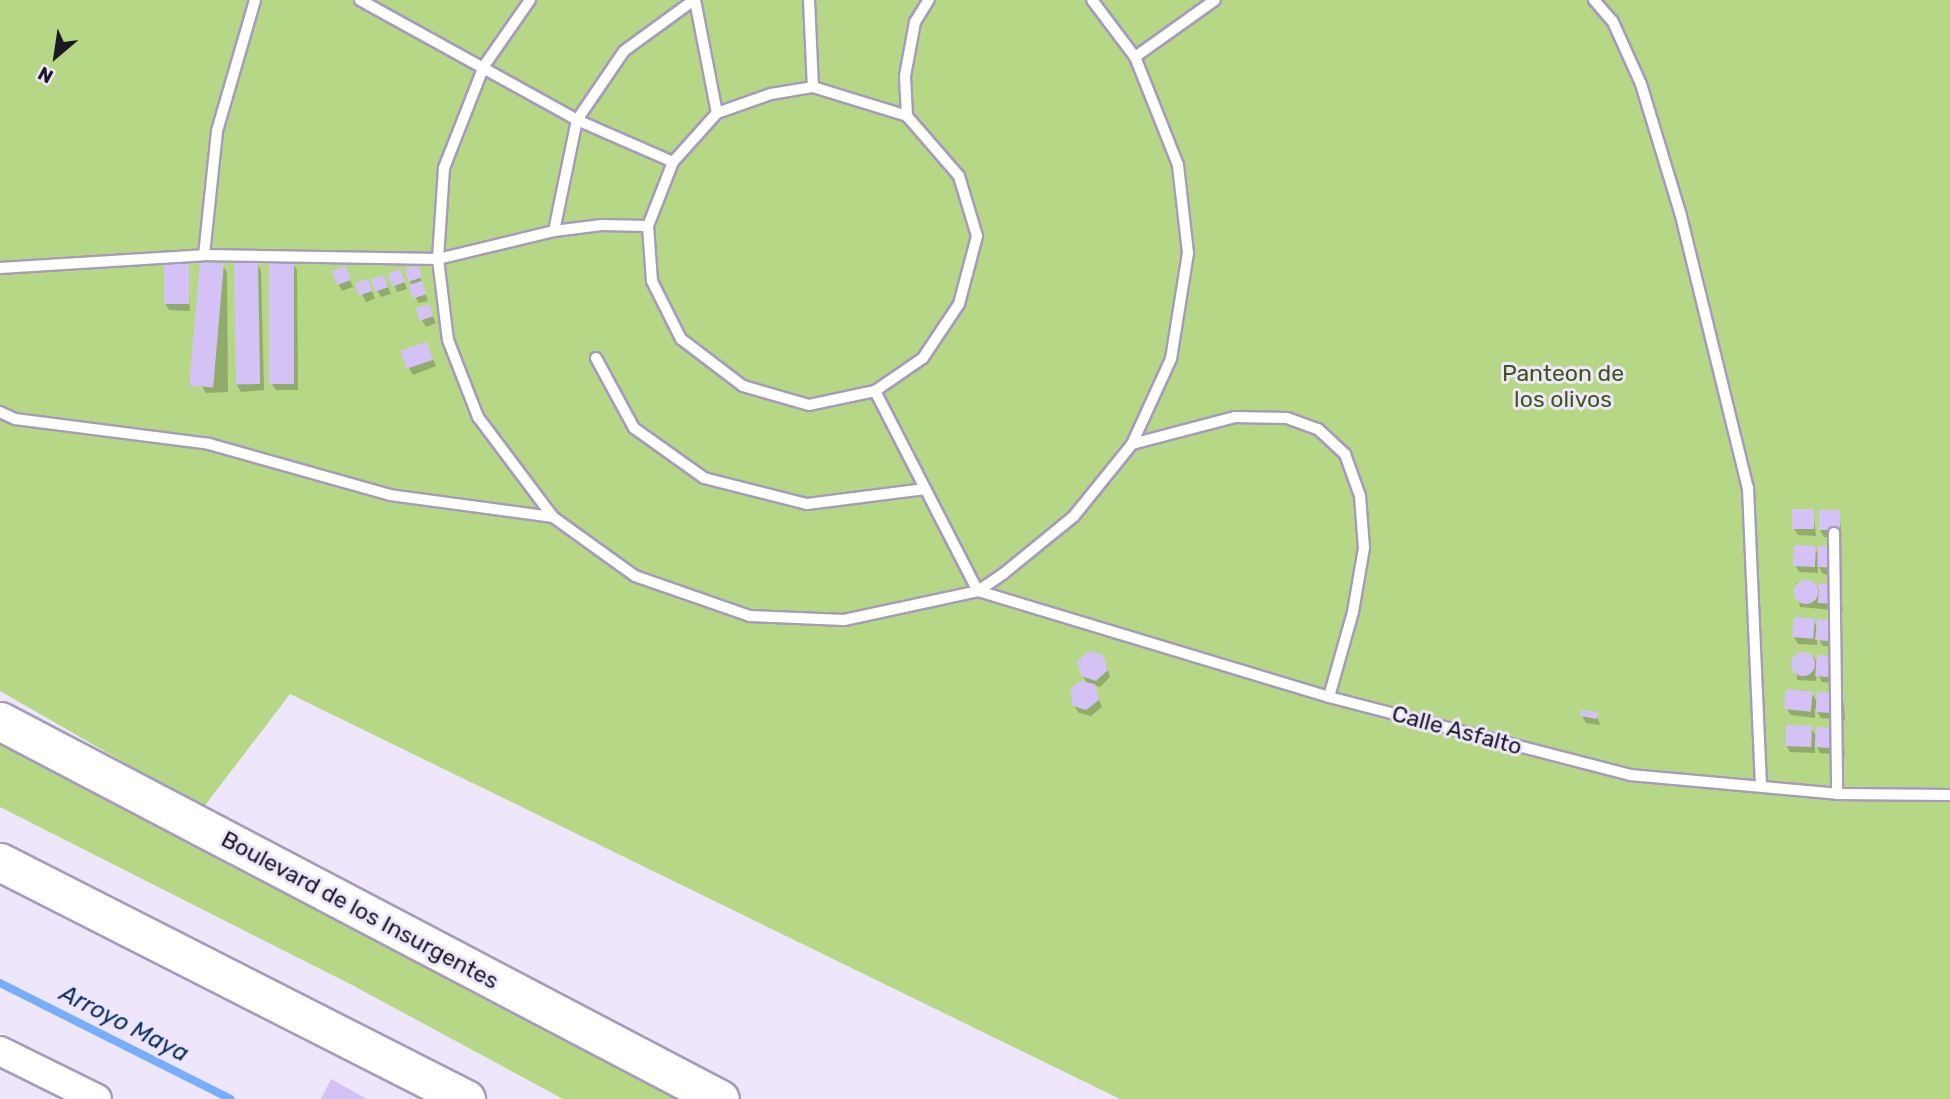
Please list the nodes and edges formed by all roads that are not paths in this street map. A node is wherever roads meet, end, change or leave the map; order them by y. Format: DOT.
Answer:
graph roads {
  1 [pos="255,0"];
  2 [pos="360,0"];
  3 [pos="530,0"];
  4 [pos="694,0"];
  5 [pos="809,0"];
  6 [pos="929,0"];
  7 [pos="1092,0"];
  8 [pos="1215,0"];
  9 [pos="1594,0"];
  10 [pos="1135,57"];
  11 [pos="484,66"];
  12 [pos="813,88"];
  13 [pos="717,113"];
  14 [pos="907,116"];
  15 [pos="577,120"];
  16 [pos="673,162"];
  17 [pos="648,226"];
  18 [pos="554,231"];
  19 [pos="204,255"];
  20 [pos="438,259"];
  21 [pos="0,268"];
  22 [pos="596,358"];
  23 [pos="875,391"];
  24 [pos="0,412"];
  25 [pos="1132,444"];
  26 [pos="925,489"];
  27 [pos="553,517"];
  28 [pos="1834,533"];
  29 [pos="978,591"];
  30 [pos="1329,696"];
  31 [pos="0,721"];
  32 [pos="1761,785"];
  33 [pos="1837,794"];
  34 [pos="1950,795"];
  35 [pos="0,862"];
  36 [pos="0,1051"];
  37 [pos="97,1099"];
  38 [pos="466,1099"];
  39 [pos="720,1099"];
  1 -- 19 [label="lane"];
  2 -- 11 [label="lane"];
  3 -- 11 [label="lane"];
  4 -- 13 [label="lane"];
  4 -- 15 [label="lane"];
  5 -- 12 [label="lane"];
  6 -- 14 [label="lane"];
  7 -- 10 [label="lane"];
  8 -- 10 [label="lane"];
  9 -- 32 [label="lane"];
  10 -- 25 [label="lane"];
  11 -- 15 [label="lane"];
  11 -- 20 [label="lane"];
  12 -- 13 [label="lane"];
  12 -- 14 [label="lane"];
  13 -- 16 [label="lane"];
  14 -- 23 [label="lane"];
  15 -- 16 [label="lane"];
  15 -- 18 [label="lane"];
  16 -- 17 [label="lane"];
  17 -- 18 [label="lane"];
  17 -- 23 [label="lane"];
  18 -- 20 [label="lane"];
  19 -- 20 [label="lane"];
  19 -- 21 [label="lane"];
  20 -- 27 [label="lane"];
  22 -- 26 [label="lane"];
  23 -- 26 [label="lane"];
  24 -- 27 [label="lane"];
  25 -- 29 [label="lane"];
  25 -- 30 [label="lane"];
  26 -- 29 [label="lane"];
  27 -- 29 [label="lane"];
  28 -- 33 [label="lane"];
  29 -- 30 [label="lane, Calle Asfalto"];
  30 -- 32 [label="lane, Calle Asfalto"];
  31 -- 39 [label="highway, Boulevard de los Insurgentes"];
  32 -- 33 [label="lane, Calle Asfalto"];
  33 -- 34 [label="lane, Calle Asfalto"];
  35 -- 38 [label="highway"];
  36 -- 37 [label="street"];
}
